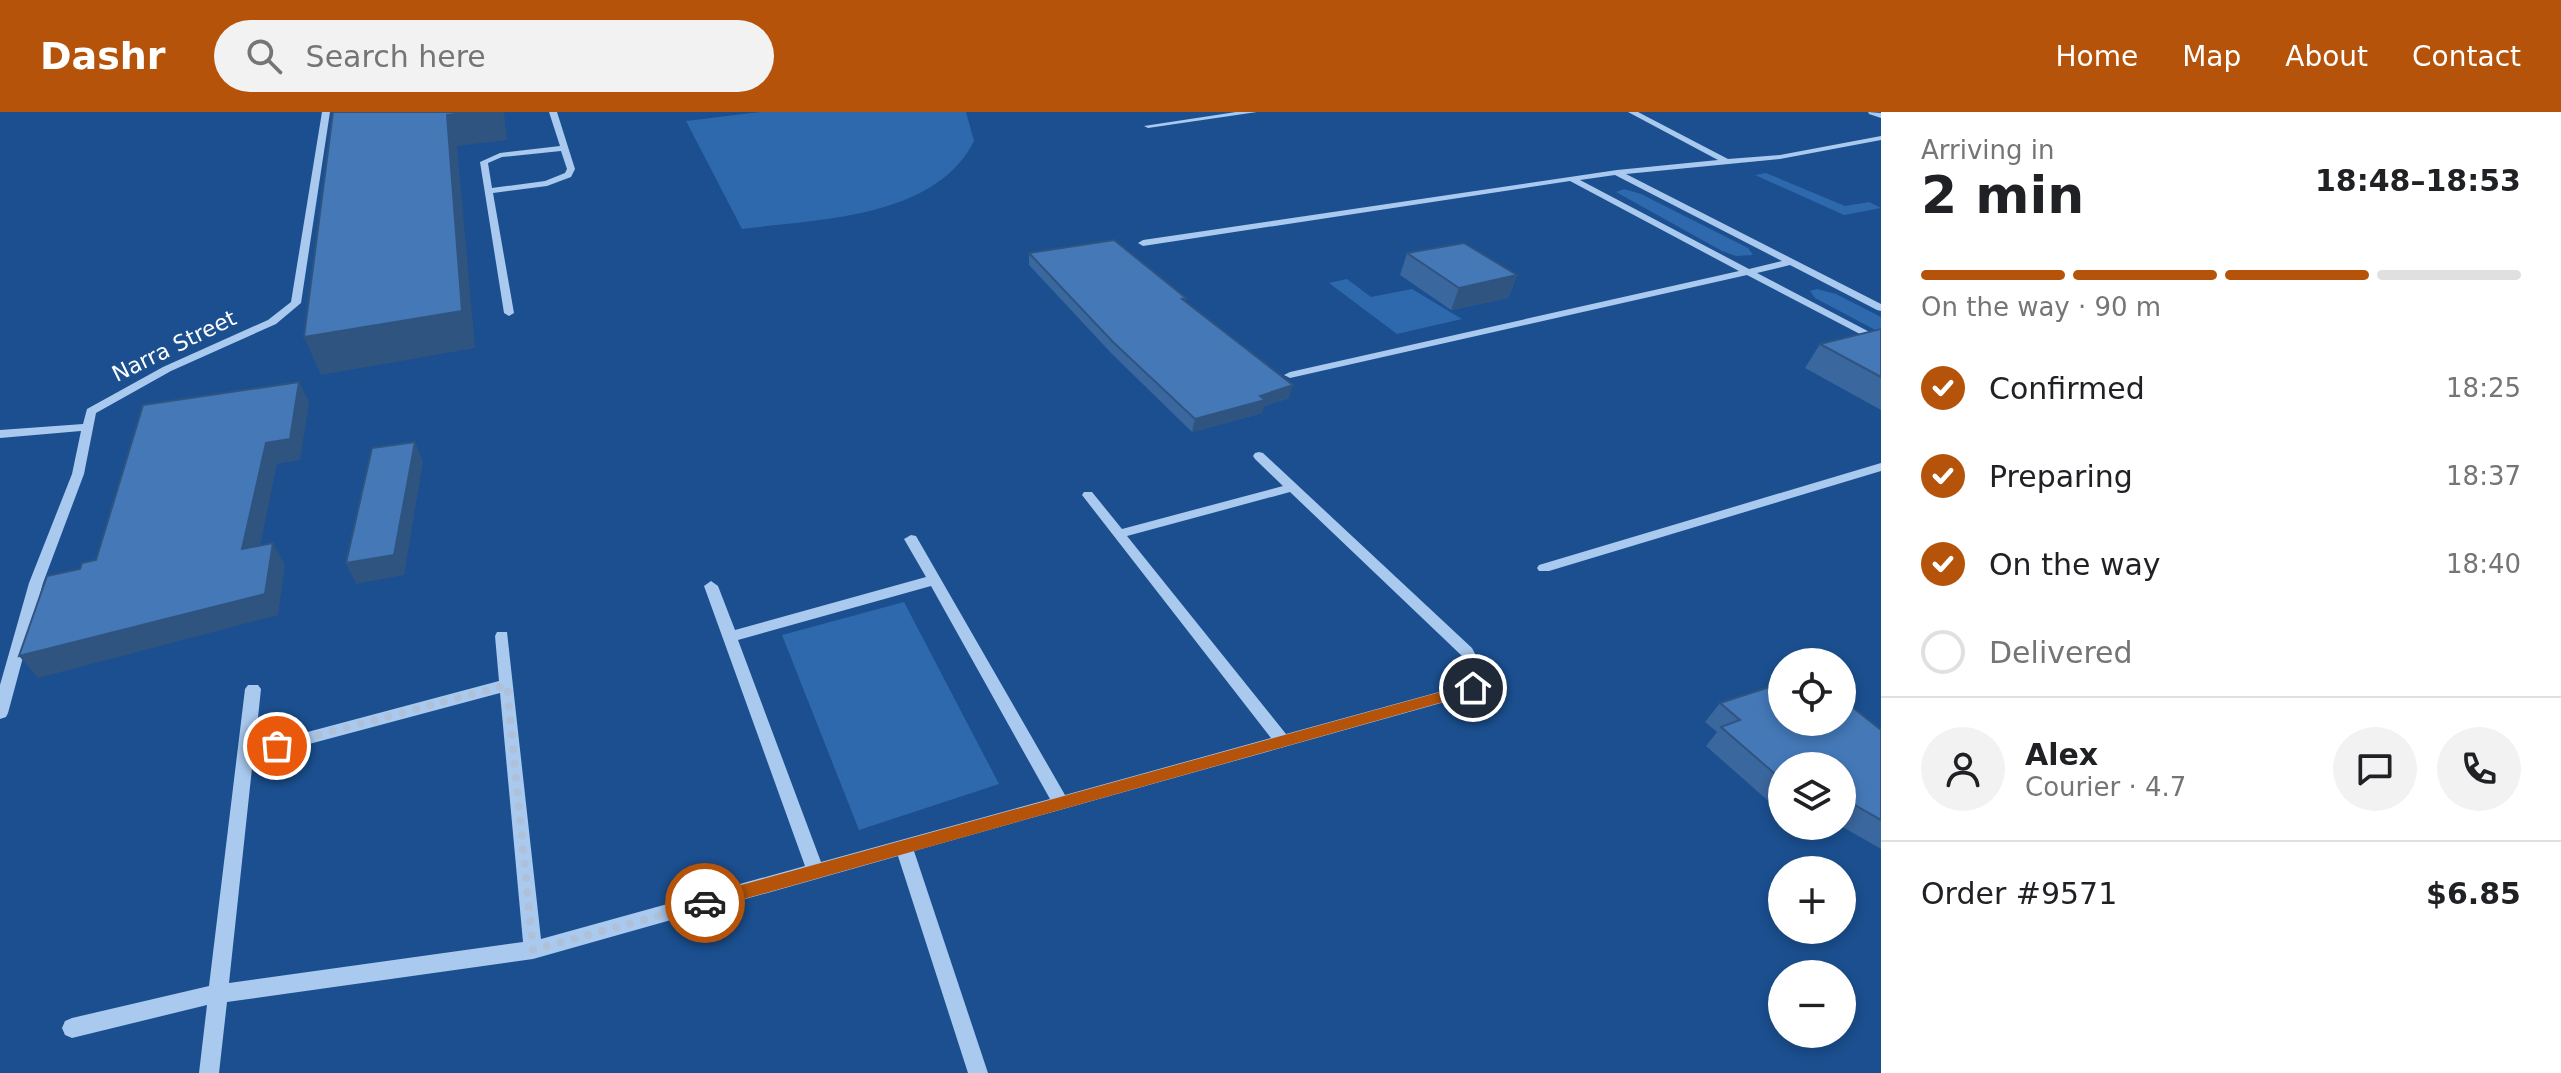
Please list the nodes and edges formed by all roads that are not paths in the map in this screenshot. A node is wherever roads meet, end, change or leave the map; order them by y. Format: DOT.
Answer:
graph roads {
  1 [pos="326,112"];
  2 [pos="553,112"];
  3 [pos="1253,112"];
  4 [pos="1632,112"];
  5 [pos="1872,112"];
  6 [pos="1881,116"];
  7 [pos="1148,126"];
  8 [pos="1881,138"];
  9 [pos="565,148"];
  10 [pos="1730,163"];
  11 [pos="1617,172"];
  12 [pos="1571,178"];
  13 [pos="488,191"];
  14 [pos="1143,243"];
  15 [pos="1791,262"];
  16 [pos="1747,271"];
  17 [pos="1881,308"];
  18 [pos="509,313"];
  19 [pos="1881,342"];
  20 [pos="1290,375"];
  21 [pos="86,427"];
  22 [pos="0,434"];
  23 [pos="1259,456"];
  24 [pos="1881,467"];
  25 [pos="1293,487"];
  26 [pos="1088,495"];
  27 [pos="1118,534"];
  28 [pos="911,539"];
  29 [pos="1544,568"];
  30 [pos="934,580"];
  31 [pos="711,586"];
  32 [pos="502,636"];
  33 [pos="730,637"];
  34 [pos="507,685"];
  35 [pos="253,689"];
  36 [pos="0,713"];
  37 [pos="1283,741"];
  38 [pos="248,754"];
  39 [pos="1061,803"];
  40 [pos="904,847"];
  41 [pos="816,872"];
  42 [pos="533,950"];
  43 [pos="215,994"];
  44 [pos="72,1028"];
  45 [pos="209,1073"];
  46 [pos="978,1073"];
  1 -- 21 [label="street, Narra Street"];
  2 -- 9 [label="street"];
  3 -- 7 [label="street"];
  4 -- 10 [label="street"];
  5 -- 6 [label="street"];
  8 -- 10 [label="street"];
  9 -- 13 [label="street"];
  9 -- 13 [label="street"];
  10 -- 11 [label="street"];
  11 -- 12 [label="street"];
  11 -- 15 [label="street"];
  12 -- 14 [label="street"];
  12 -- 16 [label="street"];
  13 -- 18 [label="street"];
  15 -- 16 [label="street"];
  15 -- 17 [label="street"];
  16 -- 19 [label="street"];
  16 -- 20 [label="street"];
  21 -- 22 [label="street"];
  21 -- 36 [label="street"];
  23 -- 25 [label="street"];
  24 -- 29 [label="street"];
  25 -- 27 [label="street"];
  25 -- 37 [label="street"];
  26 -- 27 [label="street"];
  27 -- 37 [label="street"];
  28 -- 30 [label="street"];
  30 -- 33 [label="street"];
  30 -- 39 [label="street"];
  31 -- 33 [label="street"];
  32 -- 34 [label="street"];
  33 -- 41 [label="street"];
  34 -- 38 [label="street"];
  34 -- 42 [label="street"];
  35 -- 38 [label="street"];
  37 -- 39 [label="street"];
  38 -- 43 [label="street"];
  39 -- 40 [label="street"];
  40 -- 41 [label="street"];
  40 -- 46 [label="street"];
  41 -- 42 [label="street"];
  42 -- 43 [label="street"];
  43 -- 44 [label="street"];
  43 -- 45 [label="street"];
}
